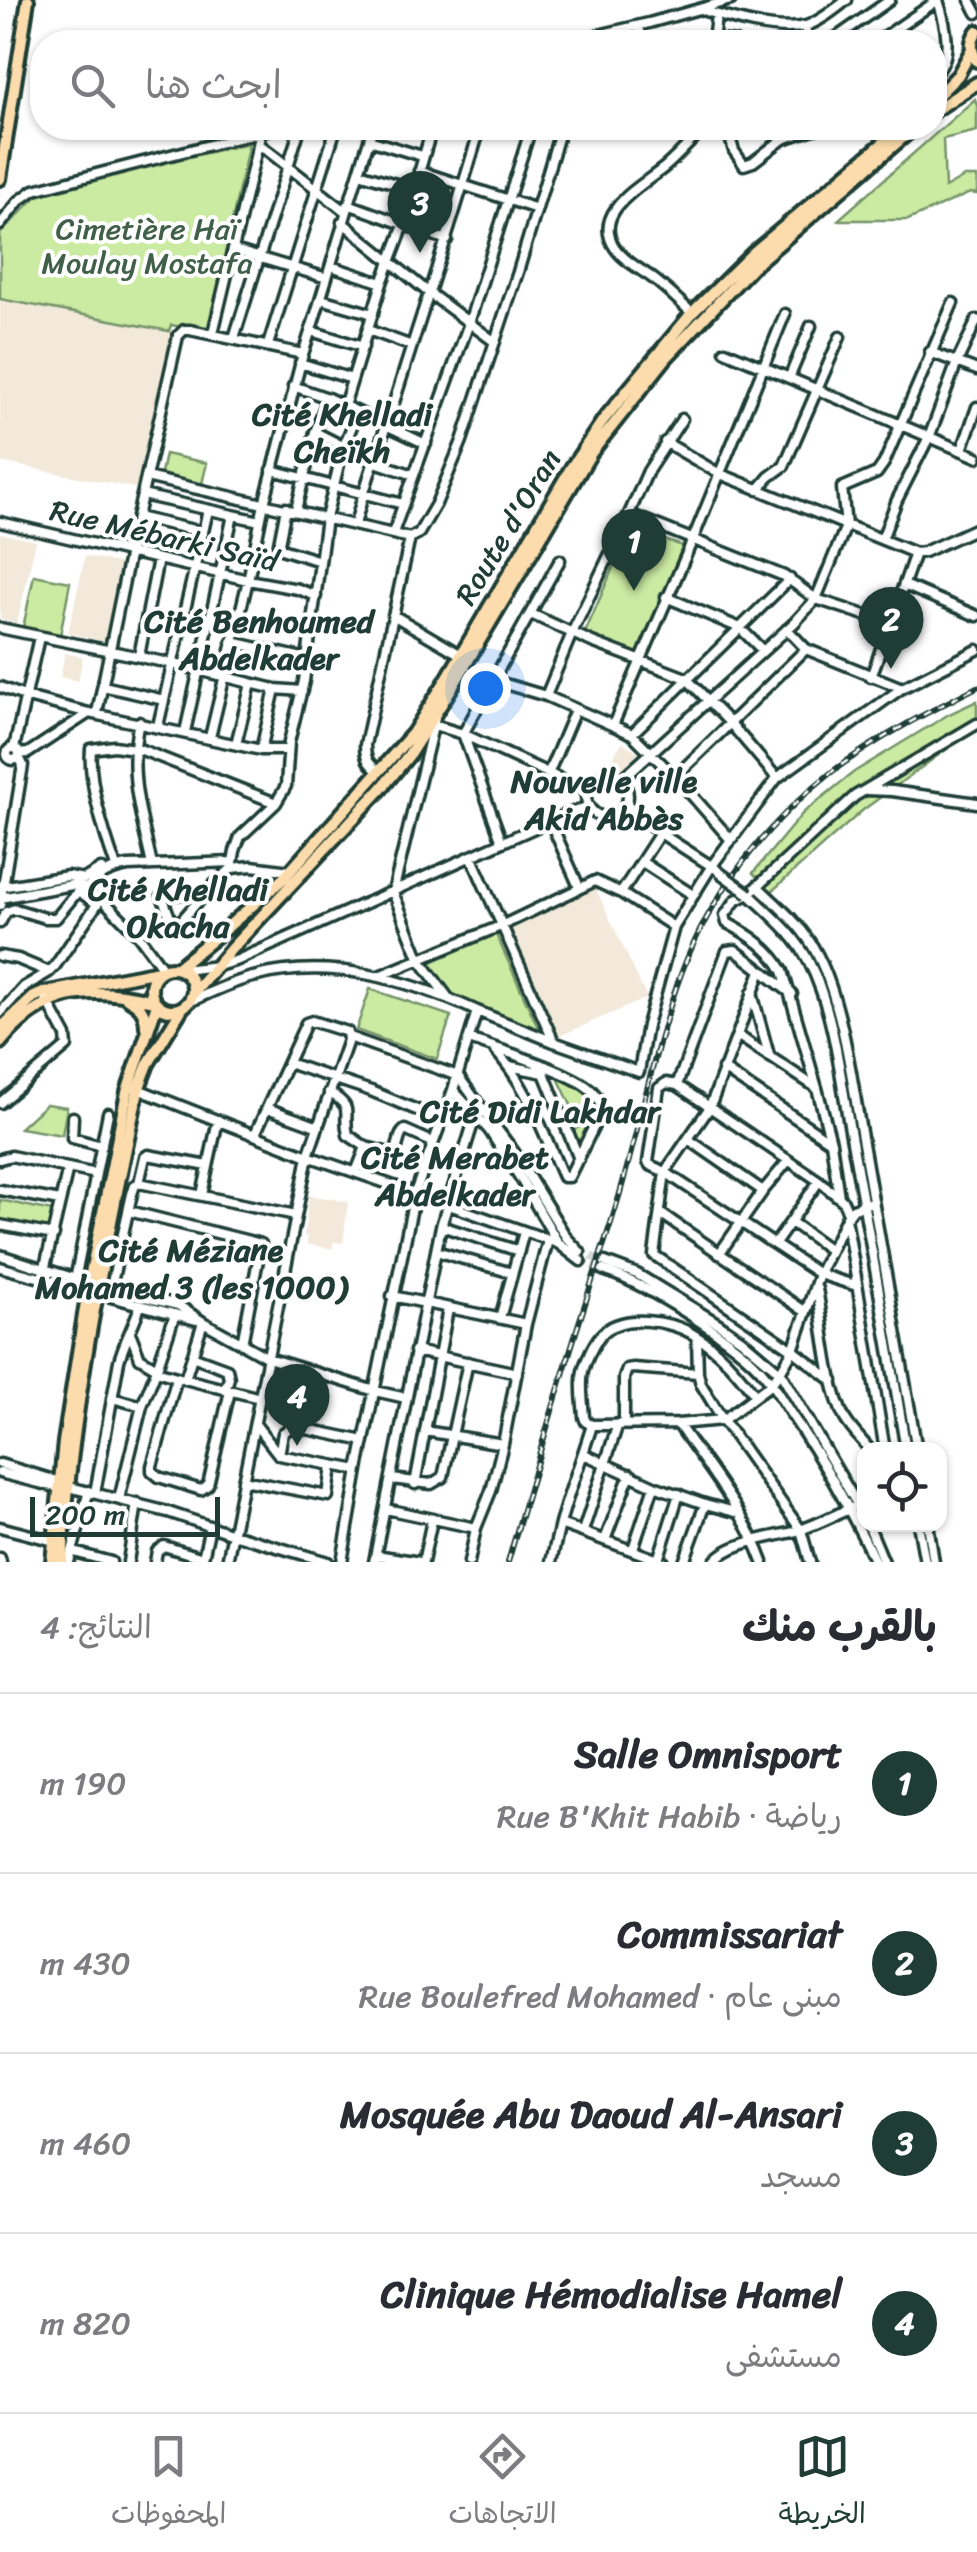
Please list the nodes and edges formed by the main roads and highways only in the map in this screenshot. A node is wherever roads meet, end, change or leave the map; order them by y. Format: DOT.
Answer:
graph roads {
  1 [pos="28,0"];
  2 [pos="977,30"];
  3 [pos="972,50"];
  4 [pos="977,61"];
  5 [pos="977,83"];
  6 [pos="947,86"];
  7 [pos="947,103"];
  8 [pos="888,140"];
  9 [pos="900,140"];
  10 [pos="0,179"];
  11 [pos="179,969"];
  12 [pos="161,970"];
  13 [pos="117,993"];
  14 [pos="45,998"];
  15 [pos="188,1001"];
  16 [pos="155,1002"];
  17 [pos="0,1029"];
  18 [pos="146,1034"];
  19 [pos="0,1043"];
  20 [pos="134,1087"];
  21 [pos="65,1486"];
  22 [pos="52,1562"];
  23 [pos="66,1562"];
  1 -- 10 [label="main road"];
  2 -- 3 [label="main road"];
  3 -- 4 [label="main road"];
  3 -- 6 [label="main road"];
  5 -- 7 [label="main road"];
  8 -- 11 [label="main road, Route d'Oran"];
  9 -- 15 [label="main road, Route d'Oran"];
  11 -- 12 [label="main road"];
  11 -- 15 [label="main road"];
  12 -- 14 [label="main road"];
  12 -- 16 [label="main road"];
  13 -- 14 [label="main road"];
  13 -- 16 [label="main road"];
  13 -- 18 [label="main road"];
  14 -- 17 [label="main road"];
  14 -- 19 [label="main road"];
  15 -- 16 [label="main road"];
  15 -- 20 [label="main road, Route d'Oran"];
  16 -- 18 [label="main road"];
  18 -- 20 [label="main road"];
  20 -- 21 [label="main road"];
  21 -- 22 [label="main road"];
  21 -- 23 [label="main road"];
}
